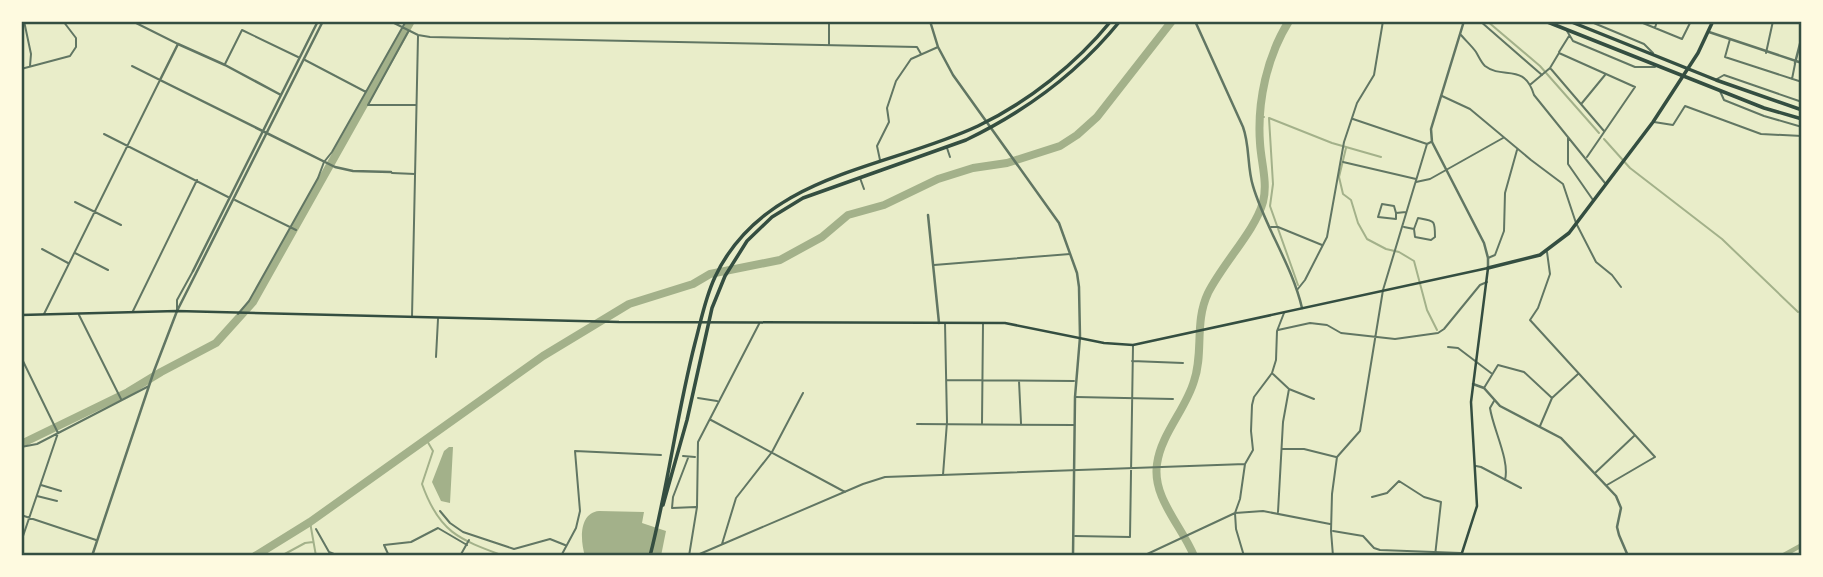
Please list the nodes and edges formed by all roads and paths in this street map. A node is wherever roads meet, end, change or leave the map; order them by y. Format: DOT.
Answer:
graph roads {
  1 [pos="63,21"];
  2 [pos="132,21"];
  3 [pos="318,21"];
  4 [pos="323,21"];
  5 [pos="390,21"];
  6 [pos="406,21"];
  7 [pos="830,21"];
  8 [pos="930,21"];
  9 [pos="1111,21"];
  10 [pos="1120,21"];
  11 [pos="1195,21"];
  12 [pos="1383,21"];
  13 [pos="1464,21"];
  14 [pos="1480,21"];
  15 [pos="1545,21"];
  16 [pos="1569,21"];
  17 [pos="1589,21"];
  18 [pos="1638,21"];
  19 [pos="1657,21"];
  20 [pos="1691,21"];
  21 [pos="1713,21"];
  22 [pos="1773,21"];
  23 [pos="24,22"];
  24 [pos="21,26"];
  25 [pos="403,27"];
  26 [pos="1655,29"];
  27 [pos="408,30"];
  28 [pos="1566,30"];
  29 [pos="1709,32"];
  30 [pos="418,35"];
  31 [pos="1461,35"];
  32 [pos="1570,36"];
  33 [pos="1802,36"];
  34 [pos="1730,39"];
  35 [pos="178,44"];
  36 [pos="829,46"];
  37 [pos="938,47"];
  38 [pos="1559,53"];
  39 [pos="1766,53"];
  40 [pos="921,54"];
  41 [pos="1655,56"];
  42 [pos="302,59"];
  43 [pos="1795,63"];
  44 [pos="1802,63"];
  45 [pos="225,65"];
  46 [pos="132,66"];
  47 [pos="30,67"];
  48 [pos="1656,67"];
  49 [pos="21,69"];
  50 [pos="1549,69"];
  51 [pos="1688,69"];
  52 [pos="1606,74"];
  53 [pos="1543,75"];
  54 [pos="1683,76"];
  55 [pos="160,80"];
  56 [pos="1716,80"];
  57 [pos="1791,80"];
  58 [pos="1802,82"];
  59 [pos="1531,84"];
  60 [pos="1720,90"];
  61 [pos="367,92"];
  62 [pos="281,95"];
  63 [pos="1441,95"];
  64 [pos="1802,102"];
  65 [pos="1581,104"];
  66 [pos="417,105"];
  67 [pos="1802,110"];
  68 [pos="1352,118"];
  69 [pos="1802,119"];
  70 [pos="987,121"];
  71 [pos="1653,122"];
  72 [pos="991,127"];
  73 [pos="1802,127"];
  74 [pos="262,131"];
  75 [pos="1604,132"];
  76 [pos="104,134"];
  77 [pos="267,134"];
  78 [pos="1567,136"];
  79 [pos="1802,136"];
  80 [pos="1504,138"];
  81 [pos="1432,142"];
  82 [pos="1427,144"];
  83 [pos="128,145"];
  84 [pos="947,147"];
  85 [pos="1518,149"];
  86 [pos="950,157"];
  87 [pos="1586,158"];
  88 [pos="880,161"];
  89 [pos="1341,161"];
  90 [pos="324,162"];
  91 [pos="1447,170"];
  92 [pos="391,173"];
  93 [pos="416,174"];
  94 [pos="859,177"];
  95 [pos="197,180"];
  96 [pos="1416,180"];
  97 [pos="1605,183"];
  98 [pos="864,189"];
  99 [pos="229,197"];
  100 [pos="235,200"];
  101 [pos="1593,200"];
  102 [pos="75,202"];
  103 [pos="94,211"];
  104 [pos="1407,212"];
  105 [pos="1396,213"];
  106 [pos="928,215"];
  107 [pos="1576,223"];
  108 [pos="121,225"];
  109 [pos="290,227"];
  110 [pos="1271,227"];
  111 [pos="1403,227"];
  112 [pos="1414,229"];
  113 [pos="295,230"];
  114 [pos="1323,245"];
  115 [pos="42,249"];
  116 [pos="1547,252"];
  117 [pos="74,253"];
  118 [pos="1071,254"];
  119 [pos="1488,258"];
  120 [pos="69,263"];
  121 [pos="934,265"];
  122 [pos="1488,268"];
  123 [pos="108,270"];
  124 [pos="193,271"];
  125 [pos="1487,282"];
  126 [pos="1621,287"];
  127 [pos="1296,290"];
  128 [pos="1383,290"];
  129 [pos="1302,308"];
  130 [pos="177,311"];
  131 [pos="1284,312"];
  132 [pos="132,313"];
  133 [pos="241,314"];
  134 [pos="43,315"];
  135 [pos="79,315"];
  136 [pos="21,316"];
  137 [pos="412,318"];
  138 [pos="438,318"];
  139 [pos="710,321"];
  140 [pos="700,322"];
  141 [pos="760,323"];
  142 [pos="939,323"];
  143 [pos="946,323"];
  144 [pos="983,323"];
  145 [pos="1277,331"];
  146 [pos="1080,337"];
  147 [pos="1375,337"];
  148 [pos="1133,345"];
  149 [pos="1448,347"];
  150 [pos="21,357"];
  151 [pos="436,357"];
  152 [pos="1132,361"];
  153 [pos="1476,362"];
  154 [pos="1183,363"];
  155 [pos="1272,373"];
  156 [pos="1579,373"];
  157 [pos="1492,374"];
  158 [pos="946,380"];
  159 [pos="982,380"];
  160 [pos="1019,381"];
  161 [pos="1076,382"];
  162 [pos="150,383"];
  163 [pos="1473,384"];
  164 [pos="1289,388"];
  165 [pos="1484,388"];
  166 [pos="803,393"];
  167 [pos="1075,397"];
  168 [pos="698,398"];
  169 [pos="1130,398"];
  170 [pos="1552,398"];
  171 [pos="121,399"];
  172 [pos="1173,399"];
  173 [pos="1314,399"];
  174 [pos="719,401"];
  175 [pos="1494,401"];
  176 [pos="709,419"];
  177 [pos="917,424"];
  178 [pos="946,424"];
  179 [pos="982,424"];
  180 [pos="1021,424"];
  181 [pos="1075,425"];
  182 [pos="1540,426"];
  183 [pos="58,432"];
  184 [pos="1635,435"];
  185 [pos="21,447"];
  186 [pos="1282,449"];
  187 [pos="772,452"];
  188 [pos="661,455"];
  189 [pos="683,456"];
  190 [pos="697,457"];
  191 [pos="1337,457"];
  192 [pos="688,458"];
  193 [pos="1245,464"];
  194 [pos="1476,466"];
  195 [pos="1131,468"];
  196 [pos="1074,470"];
  197 [pos="1595,473"];
  198 [pos="943,476"];
  199 [pos="1505,480"];
  200 [pos="40,485"];
  201 [pos="1606,485"];
  202 [pos="1521,488"];
  203 [pos="61,491"];
  204 [pos="846,492"];
  205 [pos="36,496"];
  206 [pos="1372,497"];
  207 [pos="57,501"];
  208 [pos="697,507"];
  209 [pos="661,510"];
  210 [pos="440,511"];
  211 [pos="1235,513"];
  212 [pos="1278,513"];
  213 [pos="21,515"];
  214 [pos="29,517"];
  215 [pos="1331,524"];
  216 [pos="316,529"];
  217 [pos="1331,531"];
  218 [pos="1074,536"];
  219 [pos="98,540"];
  220 [pos="469,540"];
  221 [pos="21,542"];
  222 [pos="722,544"];
  223 [pos="467,545"];
  224 [pos="566,546"];
  225 [pos="1435,554"];
  226 [pos="1461,555"];
  227 [pos="92,556"];
  228 [pos="339,556"];
  229 [pos="389,556"];
  230 [pos="460,556"];
  231 [pos="561,556"];
  232 [pos="650,556"];
  233 [pos="689,556"];
  234 [pos="695,556"];
  235 [pos="1073,556"];
  236 [pos="1143,556"];
  237 [pos="1244,556"];
  238 [pos="1333,556"];
  239 [pos="1472,556"];
  240 [pos="1628,556"];
  1 -- 47 [label="street"];
  2 -- 35 [label="street"];
  3 -- 42 [label="street"];
  4 -- 42 [label="street"];
  5 -- 25 [label="street"];
  6 -- 25 [label="street"];
  7 -- 36 [label="street"];
  8 -- 37 [label="street"];
  9 -- 70 [label="main road"];
  10 -- 72 [label="main road"];
  11 -- 110 [label="street"];
  12 -- 68 [label="street"];
  13 -- 31 [label="street"];
  14 -- 53 [label="street"];
  15 -- 28 [label="main road"];
  16 -- 41 [label="main road"];
  17 -- 41 [label="street"];
  18 -- 26 [label="street"];
  19 -- 26 [label="street"];
  20 -- 26 [label="street"];
  21 -- 29 [label="main road"];
  22 -- 39 [label="street"];
  23 -- 24 [label="street"];
  23 -- 47 [label="street"];
  25 -- 27 [label="street"];
  25 -- 61 [label="street"];
  27 -- 30 [label="street"];
  27 -- 66 [label="street"];
  28 -- 32 [label="street"];
  28 -- 48 [label="main road"];
  29 -- 34 [label="street"];
  29 -- 51 [label="main road"];
  30 -- 36 [label="street"];
  30 -- 66 [label="street"];
  31 -- 59 [label="street"];
  31 -- 63 [label="street"];
  32 -- 38 [label="street"];
  32 -- 48 [label="street"];
  33 -- 43 [label="street"];
  34 -- 39 [label="street"];
  34 -- 57 [label="street"];
  35 -- 45 [label="street"];
  35 -- 55 [label="street"];
  36 -- 40 [label="street"];
  37 -- 40 [label="street"];
  37 -- 70 [label="street"];
  38 -- 50 [label="street"];
  38 -- 52 [label="street"];
  39 -- 43 [label="street"];
  40 -- 88 [label="street"];
  41 -- 51 [label="main road"];
  42 -- 45 [label="street"];
  42 -- 61 [label="street"];
  42 -- 62 [label="street"];
  42 -- 77 [label="street"];
  43 -- 44 [label="street"];
  43 -- 57 [label="street"];
  45 -- 62 [label="street"];
  46 -- 55 [label="street"];
  47 -- 49 [label="street"];
  48 -- 54 [label="main road"];
  50 -- 53 [label="street"];
  50 -- 65 [label="street"];
  51 -- 54 [label="main road"];
  51 -- 56 [label="main road"];
  52 -- 65 [label="street"];
  52 -- 75 [label="street"];
  53 -- 59 [label="street"];
  54 -- 60 [label="main road"];
  54 -- 71 [label="main road"];
  55 -- 74 [label="street"];
  55 -- 83 [label="street"];
  56 -- 64 [label="street"];
  56 -- 67 [label="main road"];
  57 -- 58 [label="street"];
  59 -- 78 [label="street"];
  60 -- 69 [label="main road"];
  60 -- 73 [label="street"];
  61 -- 90 [label="street"];
  62 -- 74 [label="street"];
  63 -- 80 [label="street"];
  63 -- 81 [label="street"];
  65 -- 75 [label="street"];
  66 -- 93 [label="street"];
  68 -- 82 [label="street"];
  68 -- 89 [label="street"];
  70 -- 72 [label="street"];
  70 -- 88 [label="main road"];
  71 -- 79 [label="street"];
  71 -- 97 [label="main road"];
  72 -- 84 [label="main road"];
  72 -- 118 [label="street"];
  74 -- 77 [label="street"];
  74 -- 99 [label="street"];
  75 -- 87 [label="street"];
  76 -- 83 [label="street"];
  77 -- 90 [label="street"];
  77 -- 100 [label="street"];
  78 -- 87 [label="street"];
  78 -- 101 [label="street"];
  80 -- 85 [label="street"];
  80 -- 91 [label="street"];
  81 -- 82 [label="street"];
  81 -- 91 [label="street"];
  82 -- 96 [label="street"];
  83 -- 95 [label="street"];
  83 -- 103 [label="street"];
  84 -- 86 [label="street"];
  84 -- 94 [label="main road"];
  85 -- 107 [label="street"];
  85 -- 119 [label="street"];
  87 -- 97 [label="street"];
  88 -- 140 [label="main road"];
  89 -- 96 [label="street"];
  89 -- 114 [label="street"];
  90 -- 92 [label="street"];
  90 -- 109 [label="street"];
  91 -- 96 [label="street"];
  91 -- 119 [label="street"];
  92 -- 93 [label="street"];
  93 -- 137 [label="street"];
  94 -- 98 [label="street"];
  94 -- 139 [label="main road"];
  95 -- 99 [label="street"];
  95 -- 132 [label="street"];
  96 -- 104 [label="street"];
  97 -- 101 [label="main road"];
  99 -- 124 [label="street"];
  100 -- 109 [label="street"];
  100 -- 130 [label="street"];
  101 -- 107 [label="main road"];
  102 -- 103 [label="street"];
  103 -- 108 [label="street"];
  103 -- 117 [label="street"];
  104 -- 105 [label="street"];
  104 -- 111 [label="street"];
  105 -- 105 [label="street"];
  106 -- 121 [label="street"];
  107 -- 116 [label="main road"];
  107 -- 126 [label="street"];
  109 -- 113 [label="street"];
  109 -- 133 [label="street"];
  110 -- 114 [label="street"];
  110 -- 127 [label="street"];
  111 -- 112 [label="street"];
  111 -- 128 [label="street"];
  112 -- 112 [label="street"];
  114 -- 127 [label="street"];
  115 -- 120 [label="street"];
  116 -- 122 [label="main road"];
  116 -- 156 [label="street"];
  117 -- 120 [label="street"];
  117 -- 123 [label="street"];
  118 -- 121 [label="street"];
  118 -- 146 [label="street"];
  119 -- 122 [label="street"];
  120 -- 134 [label="street"];
  121 -- 142 [label="street"];
  122 -- 125 [label="main road"];
  122 -- 128 [label="main road"];
  124 -- 130 [label="street"];
  125 -- 147 [label="street"];
  125 -- 153 [label="main road"];
  127 -- 129 [label="street"];
  128 -- 129 [label="main road"];
  128 -- 147 [label="street"];
  129 -- 131 [label="main road"];
  130 -- 132 [label="main road"];
  130 -- 133 [label="main road"];
  130 -- 162 [label="street"];
  131 -- 145 [label="street"];
  131 -- 148 [label="main road"];
  132 -- 135 [label="main road"];
  133 -- 137 [label="main road"];
  134 -- 135 [label="main road"];
  134 -- 136 [label="main road"];
  135 -- 171 [label="street"];
  137 -- 138 [label="main road"];
  138 -- 140 [label="main road"];
  138 -- 151 [label="street"];
  139 -- 140 [label="main road"];
  139 -- 141 [label="main road"];
  139 -- 209 [label="main road"];
  140 -- 209 [label="main road"];
  141 -- 142 [label="main road"];
  141 -- 174 [label="street"];
  142 -- 143 [label="main road"];
  143 -- 144 [label="main road"];
  143 -- 158 [label="street"];
  144 -- 146 [label="main road"];
  144 -- 159 [label="street"];
  145 -- 147 [label="street"];
  145 -- 155 [label="street"];
  146 -- 148 [label="main road"];
  146 -- 161 [label="street"];
  147 -- 191 [label="street"];
  148 -- 152 [label="street"];
  149 -- 153 [label="street"];
  150 -- 183 [label="street"];
  152 -- 154 [label="street"];
  152 -- 169 [label="street"];
  153 -- 157 [label="street"];
  153 -- 163 [label="main road"];
  155 -- 164 [label="street"];
  155 -- 193 [label="street"];
  156 -- 170 [label="street"];
  156 -- 184 [label="street"];
  157 -- 165 [label="street"];
  157 -- 170 [label="street"];
  158 -- 159 [label="street"];
  158 -- 178 [label="street"];
  159 -- 160 [label="street"];
  159 -- 179 [label="street"];
  160 -- 161 [label="street"];
  160 -- 180 [label="street"];
  161 -- 167 [label="street"];
  162 -- 171 [label="street"];
  162 -- 219 [label="street"];
  163 -- 165 [label="street"];
  163 -- 194 [label="main road"];
  164 -- 173 [label="street"];
  164 -- 186 [label="street"];
  165 -- 175 [label="street"];
  166 -- 187 [label="street"];
  167 -- 169 [label="street"];
  167 -- 181 [label="street"];
  168 -- 174 [label="street"];
  169 -- 172 [label="street"];
  169 -- 195 [label="street"];
  170 -- 182 [label="street"];
  171 -- 183 [label="street"];
  174 -- 176 [label="street"];
  175 -- 182 [label="street"];
  175 -- 199 [label="street"];
  176 -- 187 [label="street"];
  176 -- 190 [label="street"];
  177 -- 178 [label="street"];
  178 -- 179 [label="street"];
  178 -- 198 [label="street"];
  179 -- 180 [label="street"];
  180 -- 181 [label="street"];
  181 -- 196 [label="street"];
  182 -- 197 [label="street"];
  183 -- 185 [label="street"];
  183 -- 200 [label="street"];
  184 -- 197 [label="street"];
  184 -- 201 [label="street"];
  186 -- 191 [label="street"];
  186 -- 212 [label="street"];
  187 -- 204 [label="street"];
  187 -- 222 [label="street"];
  188 -- 224 [label="street"];
  189 -- 192 [label="street"];
  190 -- 192 [label="street"];
  190 -- 208 [label="street"];
  191 -- 215 [label="street"];
  192 -- 208 [label="street"];
  193 -- 195 [label="street"];
  193 -- 211 [label="street"];
  194 -- 199 [label="street"];
  194 -- 226 [label="main road"];
  195 -- 196 [label="street"];
  195 -- 218 [label="street"];
  196 -- 198 [label="street"];
  196 -- 218 [label="street"];
  197 -- 201 [label="street"];
  198 -- 204 [label="street"];
  199 -- 202 [label="street"];
  200 -- 203 [label="street"];
  200 -- 205 [label="street"];
  201 -- 240 [label="street"];
  204 -- 222 [label="street"];
  205 -- 207 [label="street"];
  205 -- 214 [label="street"];
  206 -- 225 [label="street"];
  208 -- 233 [label="street"];
  209 -- 232 [label="main road"];
  210 -- 224 [label="street"];
  211 -- 212 [label="street"];
  211 -- 236 [label="street"];
  211 -- 237 [label="street"];
  212 -- 215 [label="street"];
  213 -- 214 [label="street"];
  214 -- 219 [label="street"];
  214 -- 221 [label="street"];
  215 -- 217 [label="street"];
  216 -- 228 [label="street"];
  217 -- 225 [label="street"];
  217 -- 238 [label="street"];
  218 -- 235 [label="street"];
  219 -- 227 [label="street"];
  220 -- 223 [label="street"];
  222 -- 234 [label="street"];
  223 -- 229 [label="street"];
  223 -- 230 [label="street"];
  224 -- 231 [label="street"];
  225 -- 226 [label="street"];
  226 -- 239 [label="street"];
}
